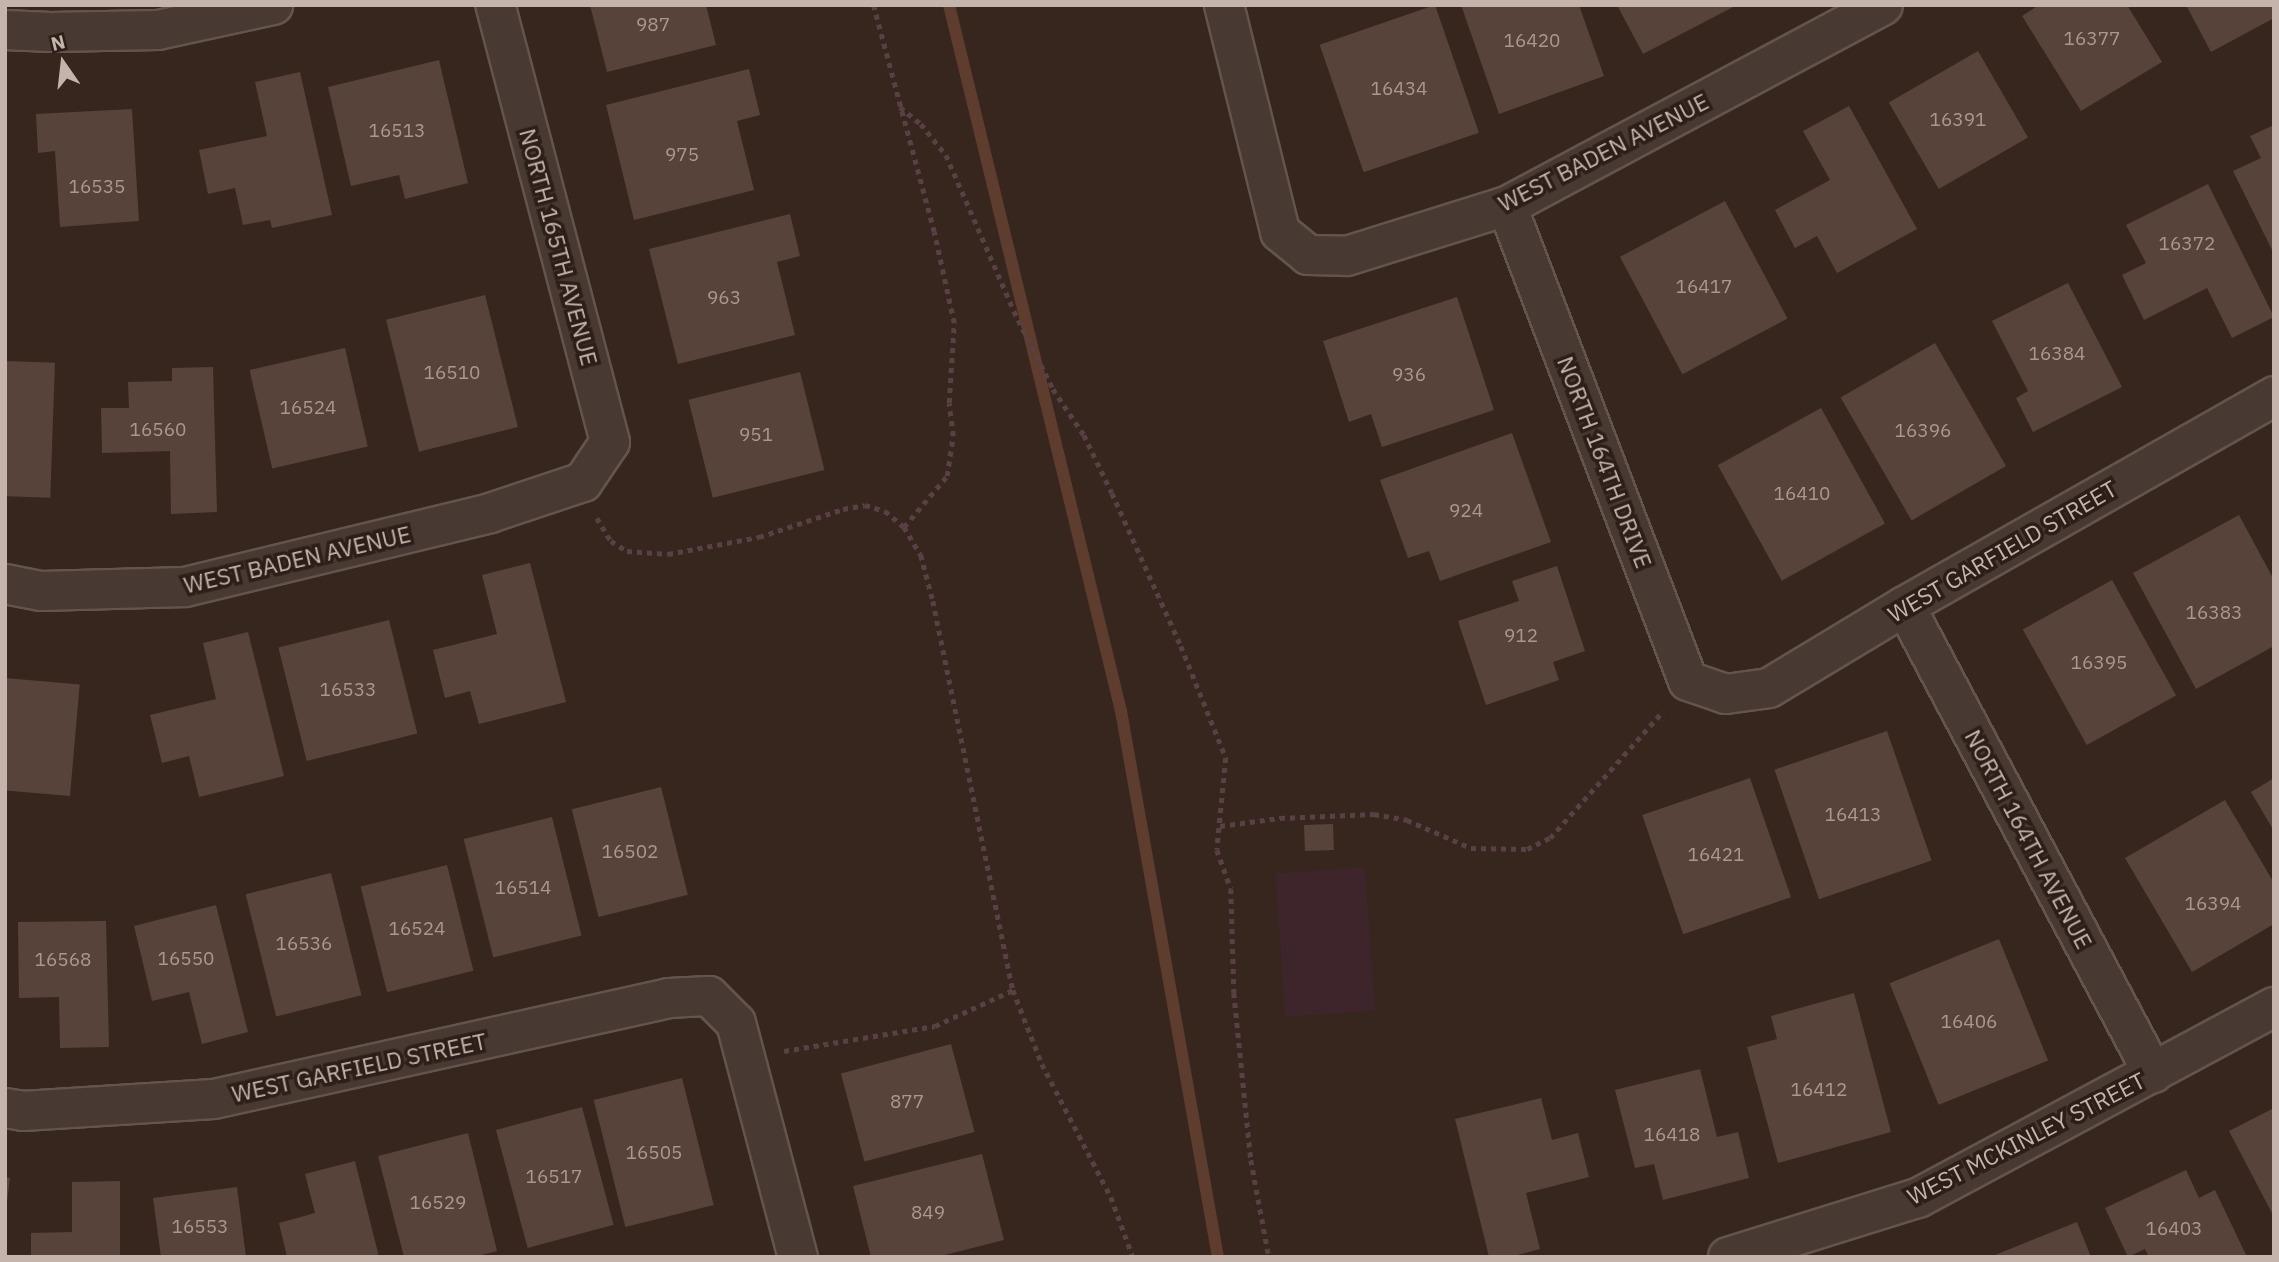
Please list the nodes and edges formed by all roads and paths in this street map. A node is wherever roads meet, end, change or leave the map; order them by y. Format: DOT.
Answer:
graph roads {
  1 [pos="273,5"];
  2 [pos="495,5"];
  3 [pos="873,5"];
  4 [pos="1224,5"];
  5 [pos="1883,5"];
  6 [pos="5,30"];
  7 [pos="900,107"];
  8 [pos="1507,206"];
  9 [pos="2274,396"];
  10 [pos="583,482"];
  11 [pos="904,527"];
  12 [pos="5,584"];
  13 [pos="1905,606"];
  14 [pos="1688,681"];
  15 [pos="1220,825"];
  16 [pos="1013,990"];
  17 [pos="2274,1007"];
  18 [pos="745,1057"];
  19 [pos="2153,1073"];
  20 [pos="5,1108"];
  21 [pos="798,1257"];
  22 [pos="1133,1257"];
  23 [pos="1269,1257"];
  24 [pos="1728,1257"];
  1 -- 6 [label="street"];
  2 -- 10 [label="street, NORTH 165TH AVENUE"];
  3 -- 7 [label="path"];
  4 -- 8 [label="street, WEST BADEN AVENUE"];
  5 -- 8 [label="street, WEST BADEN AVENUE"];
  7 -- 11 [label="path"];
  7 -- 15 [label="path"];
  8 -- 14 [label="street, NORTH 164TH DRIVE"];
  9 -- 13 [label="street, WEST GARFIELD STREET"];
  10 -- 11 [label="path"];
  10 -- 12 [label="street, WEST BADEN AVENUE"];
  11 -- 16 [label="path"];
  13 -- 14 [label="street, WEST GARFIELD STREET"];
  13 -- 19 [label="street, NORTH 164TH AVENUE"];
  14 -- 15 [label="path"];
  15 -- 23 [label="path"];
  16 -- 18 [label="path"];
  16 -- 22 [label="path"];
  17 -- 19 [label="street, WEST MCKINLEY STREET"];
  18 -- 20 [label="street, WEST GARFIELD STREET"];
  18 -- 21 [label="street"];
  19 -- 24 [label="street, WEST MCKINLEY STREET"];
}
